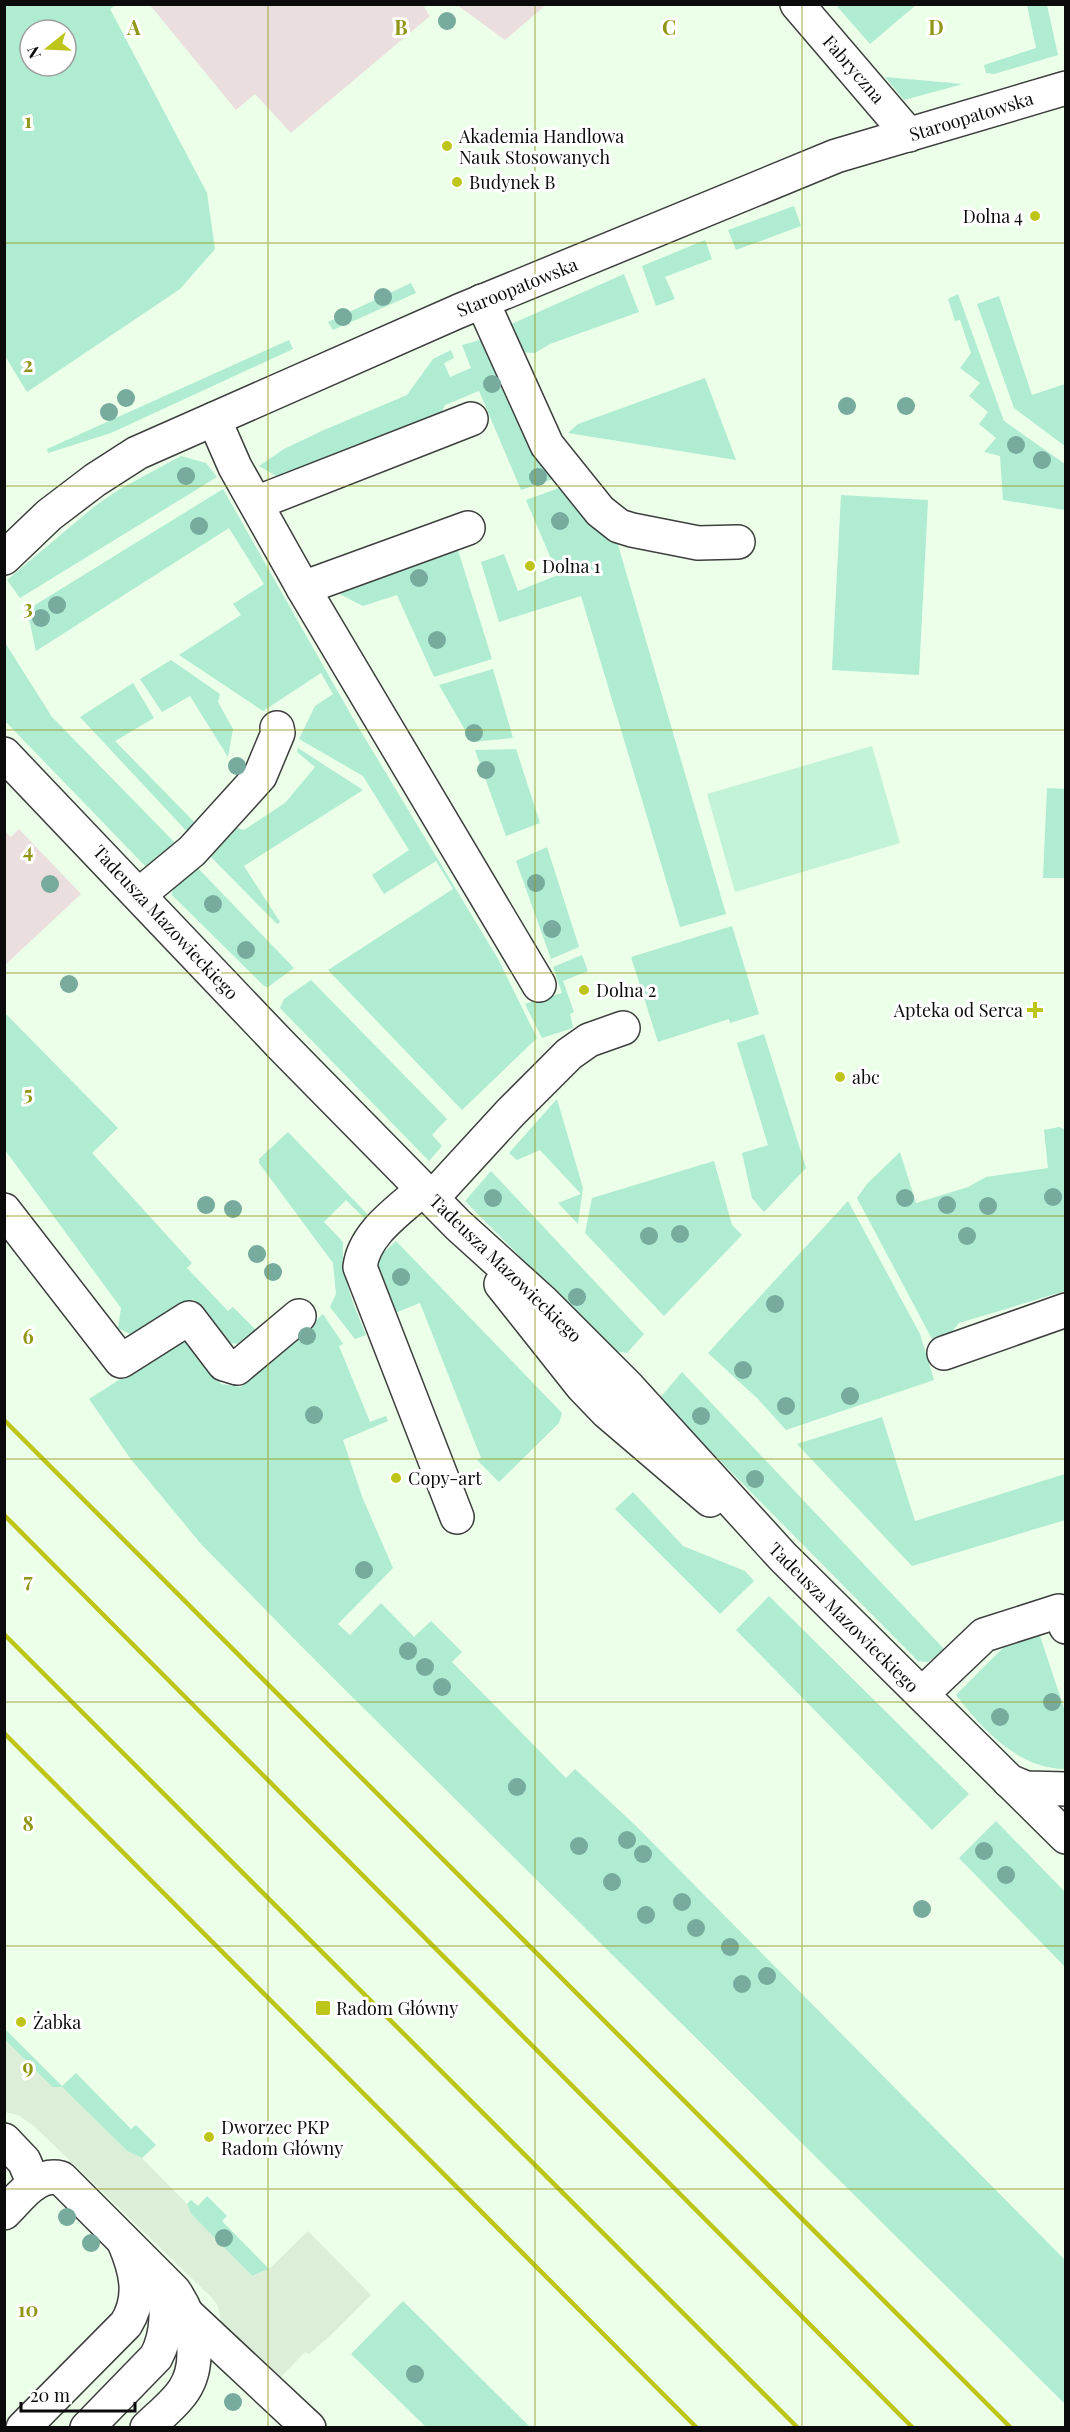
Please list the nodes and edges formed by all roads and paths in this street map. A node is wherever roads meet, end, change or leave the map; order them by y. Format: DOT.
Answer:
graph roads {
  1 [pos="797,4"];
  2 [pos="1065,88"];
  3 [pos="909,135"];
  4 [pos="482,301"];
  5 [pos="214,419"];
  6 [pos="471,419"];
  7 [pos="256,503"];
  8 [pos="468,528"];
  9 [pos="738,542"];
  10 [pos="4,558"];
  11 [pos="303,588"];
  12 [pos="277,728"];
  13 [pos="4,754"];
  14 [pos="140,894"];
  15 [pos="539,985"];
  16 [pos="623,1028"];
  17 [pos="428,1194"];
  18 [pos="4,1210"];
  19 [pos="1065,1310"];
  20 [pos="299,1316"];
  21 [pos="944,1353"];
  22 [pos="457,1517"];
  23 [pos="1065,1627"];
  24 [pos="921,1694"];
  25 [pos="1009,1781"];
  26 [pos="1065,1789"];
  27 [pos="1065,1837"];
  28 [pos="4,2140"];
  29 [pos="34,2184"];
  30 [pos="4,2213"];
  31 [pos="122,2238"];
  32 [pos="154,2272"];
  33 [pos="187,2314"];
  34 [pos="31,2423"];
  35 [pos="87,2427"];
  36 [pos="147,2427"];
  37 [pos="309,2427"];
  1 -- 3 [label="street, Fabryczna"];
  2 -- 3 [label="street, Staroopatowska"];
  3 -- 4 [label="street, Staroopatowska"];
  4 -- 5 [label="street, Staroopatowska"];
  4 -- 9 [label="street"];
  5 -- 7 [label="street"];
  5 -- 10 [label="street, Staroopatowska"];
  6 -- 7 [label="street"];
  7 -- 11 [label="street"];
  8 -- 11 [label="street"];
  11 -- 15 [label="street"];
  12 -- 14 [label="street"];
  13 -- 14 [label="street, Tadeusza Mazowieckiego"];
  14 -- 17 [label="street, Tadeusza Mazowieckiego"];
  16 -- 17 [label="street"];
  17 -- 22 [label="street"];
  17 -- 24 [label="street, Tadeusza Mazowieckiego"];
  18 -- 20 [label="street"];
  19 -- 21 [label="street"];
  23 -- 24 [label="street"];
  24 -- 25 [label="street, Tadeusza Mazowieckiego"];
  25 -- 26 [label="street"];
  25 -- 27 [label="street, Tadeusza Mazowieckiego"];
  28 -- 29 [label="street"];
  29 -- 30 [label="street"];
  29 -- 31 [label="street"];
  31 -- 32 [label="street"];
  31 -- 34 [label="street"];
  32 -- 33 [label="street"];
  32 -- 35 [label="street"];
  33 -- 36 [label="street"];
  33 -- 37 [label="street"];
}
